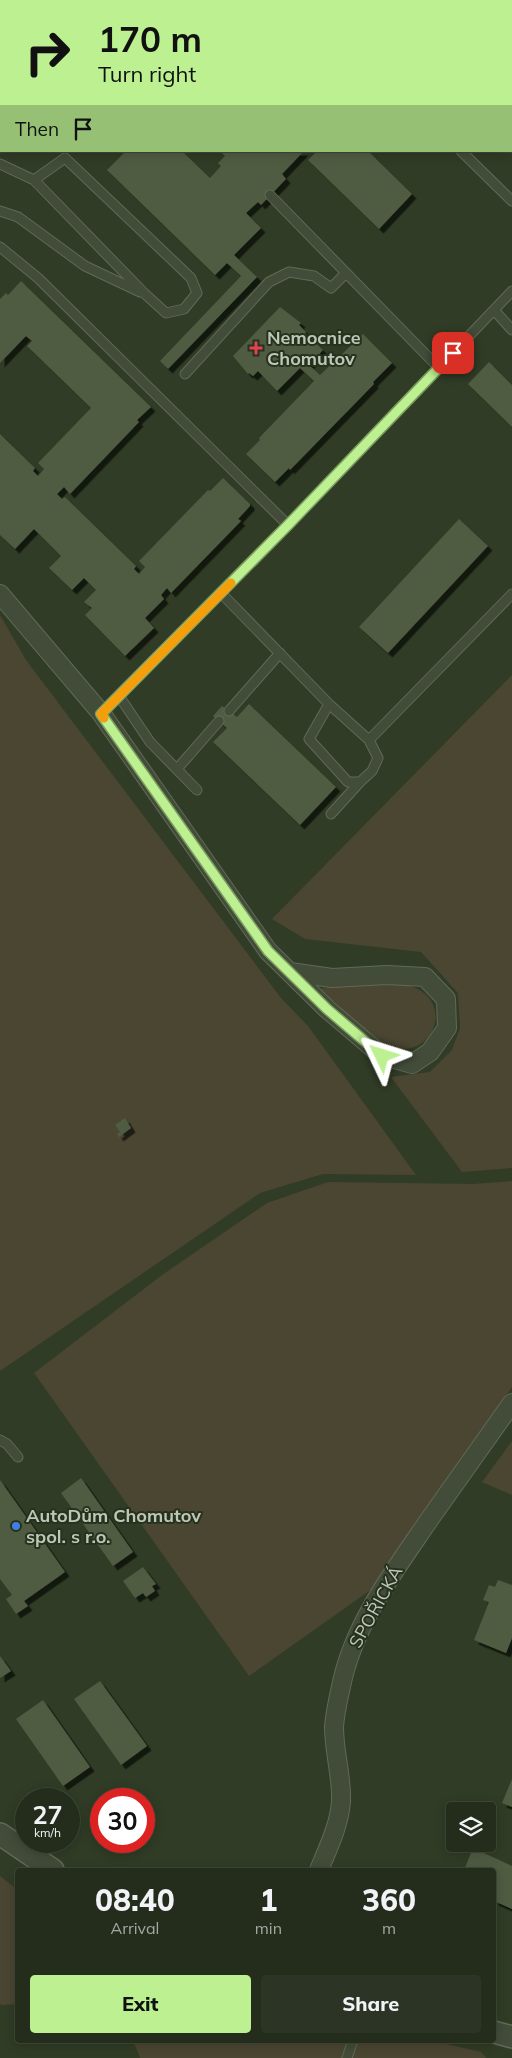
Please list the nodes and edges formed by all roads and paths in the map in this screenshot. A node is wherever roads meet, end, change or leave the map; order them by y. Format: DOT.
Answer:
graph roads {
  1 [pos="462,152"];
  2 [pos="68,155"];
  3 [pos="0,164"];
  4 [pos="34,180"];
  5 [pos="270,195"];
  6 [pos="512,201"];
  7 [pos="0,211"];
  8 [pos="0,247"];
  9 [pos="346,273"];
  10 [pos="512,292"];
  11 [pos="144,294"];
  12 [pos="494,310"];
  13 [pos="512,330"];
  14 [pos="439,368"];
  15 [pos="185,374"];
  16 [pos="288,525"];
  17 [pos="221,593"];
  18 [pos="0,594"];
  19 [pos="512,594"];
  20 [pos="280,653"];
  21 [pos="119,696"];
  22 [pos="330,704"];
  23 [pos="229,711"];
  24 [pos="101,714"];
  25 [pos="219,722"];
  26 [pos="369,740"];
  27 [pos="177,769"];
  28 [pos="360,782"];
  29 [pos="197,790"];
  30 [pos="330,814"];
  31 [pos="290,972"];
  32 [pos="512,1403"];
  33 [pos="0,1440"];
  34 [pos="18,1457"];
  35 [pos="0,1834"];
  36 [pos="50,1868"];
  37 [pos="320,1868"];
  38 [pos="496,2033"];
  39 [pos="512,2037"];
  40 [pos="352,2043"];
  41 [pos="348,2058"];
  1 -- 6 [label="lane"];
  2 -- 4 [label="lane"];
  2 -- 11 [label="lane"];
  3 -- 4 [label="lane"];
  4 -- 11 [label="lane"];
  5 -- 9 [label="lane"];
  7 -- 11 [label="lane"];
  8 -- 16 [label="lane"];
  9 -- 14 [label="lane"];
  9 -- 15 [label="lane"];
  10 -- 12 [label="lane"];
  12 -- 13 [label="lane"];
  12 -- 14 [label="lane"];
  14 -- 16 [label="lane"];
  16 -- 17 [label="lane"];
  17 -- 20 [label="lane"];
  17 -- 21 [label="lane"];
  18 -- 24 [label="street"];
  19 -- 26 [label="lane"];
  20 -- 22 [label="lane"];
  20 -- 23 [label="lane"];
  21 -- 24 [label="lane"];
  21 -- 27 [label="lane"];
  22 -- 26 [label="lane"];
  22 -- 28 [label="lane"];
  24 -- 31 [label="street"];
  25 -- 27 [label="lane"];
  26 -- 28 [label="lane"];
  27 -- 29 [label="lane"];
  28 -- 30 [label="lane"];
  31 -- 31 [label="street"];
  32 -- 37 [label="street, SPOŘICKÁ"];
  33 -- 34 [label="lane"];
  35 -- 36 [label="street"];
  38 -- 39 [label="street"];
  40 -- 41 [label="lane"];
}
